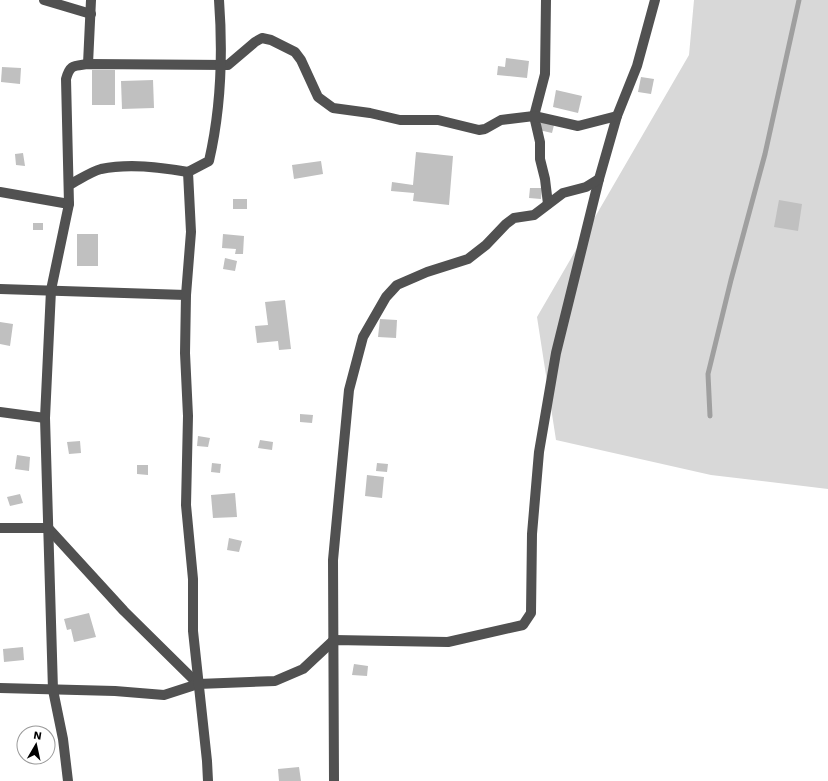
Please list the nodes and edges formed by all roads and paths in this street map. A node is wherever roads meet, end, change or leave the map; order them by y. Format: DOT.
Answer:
graph roads {
  1 [pos="44,0"];
  2 [pos="91,0"];
  3 [pos="219,0"];
  4 [pos="546,0"];
  5 [pos="655,0"];
  6 [pos="91,14"];
  7 [pos="88,64"];
  8 [pos="220,66"];
  9 [pos="534,116"];
  10 [pos="617,116"];
  11 [pos="188,172"];
  12 [pos="599,179"];
  13 [pos="70,184"];
  14 [pos="0,192"];
  15 [pos="70,204"];
  16 [pos="548,204"];
  17 [pos="0,289"];
  18 [pos="51,290"];
  19 [pos="186,295"];
  20 [pos="0,412"];
  21 [pos="45,418"];
  22 [pos="0,528"];
  23 [pos="48,528"];
  24 [pos="334,640"];
  25 [pos="198,684"];
  26 [pos="0,688"];
  27 [pos="53,690"];
  28 [pos="68,781"];
  29 [pos="208,781"];
  30 [pos="334,781"];
  1 -- 6 [label="street"];
  2 -- 6 [label="street"];
  3 -- 8 [label="street"];
  4 -- 9 [label="street"];
  5 -- 10 [label="street"];
  6 -- 7 [label="street"];
  7 -- 8 [label="street"];
  7 -- 13 [label="street"];
  8 -- 9 [label="street"];
  8 -- 11 [label="street"];
  9 -- 10 [label="street"];
  9 -- 16 [label="street"];
  10 -- 12 [label="street"];
  11 -- 13 [label="street"];
  11 -- 19 [label="street"];
  12 -- 16 [label="street"];
  12 -- 24 [label="street"];
  13 -- 15 [label="street"];
  14 -- 15 [label="street"];
  15 -- 18 [label="street"];
  16 -- 24 [label="street"];
  17 -- 18 [label="street"];
  18 -- 19 [label="street"];
  18 -- 21 [label="street"];
  19 -- 25 [label="street"];
  20 -- 21 [label="street"];
  21 -- 23 [label="street"];
  22 -- 23 [label="street"];
  23 -- 25 [label="street"];
  23 -- 27 [label="street"];
  24 -- 25 [label="street"];
  24 -- 30 [label="street"];
  25 -- 27 [label="street"];
  25 -- 29 [label="street"];
  26 -- 27 [label="street"];
  27 -- 28 [label="street"];
}
